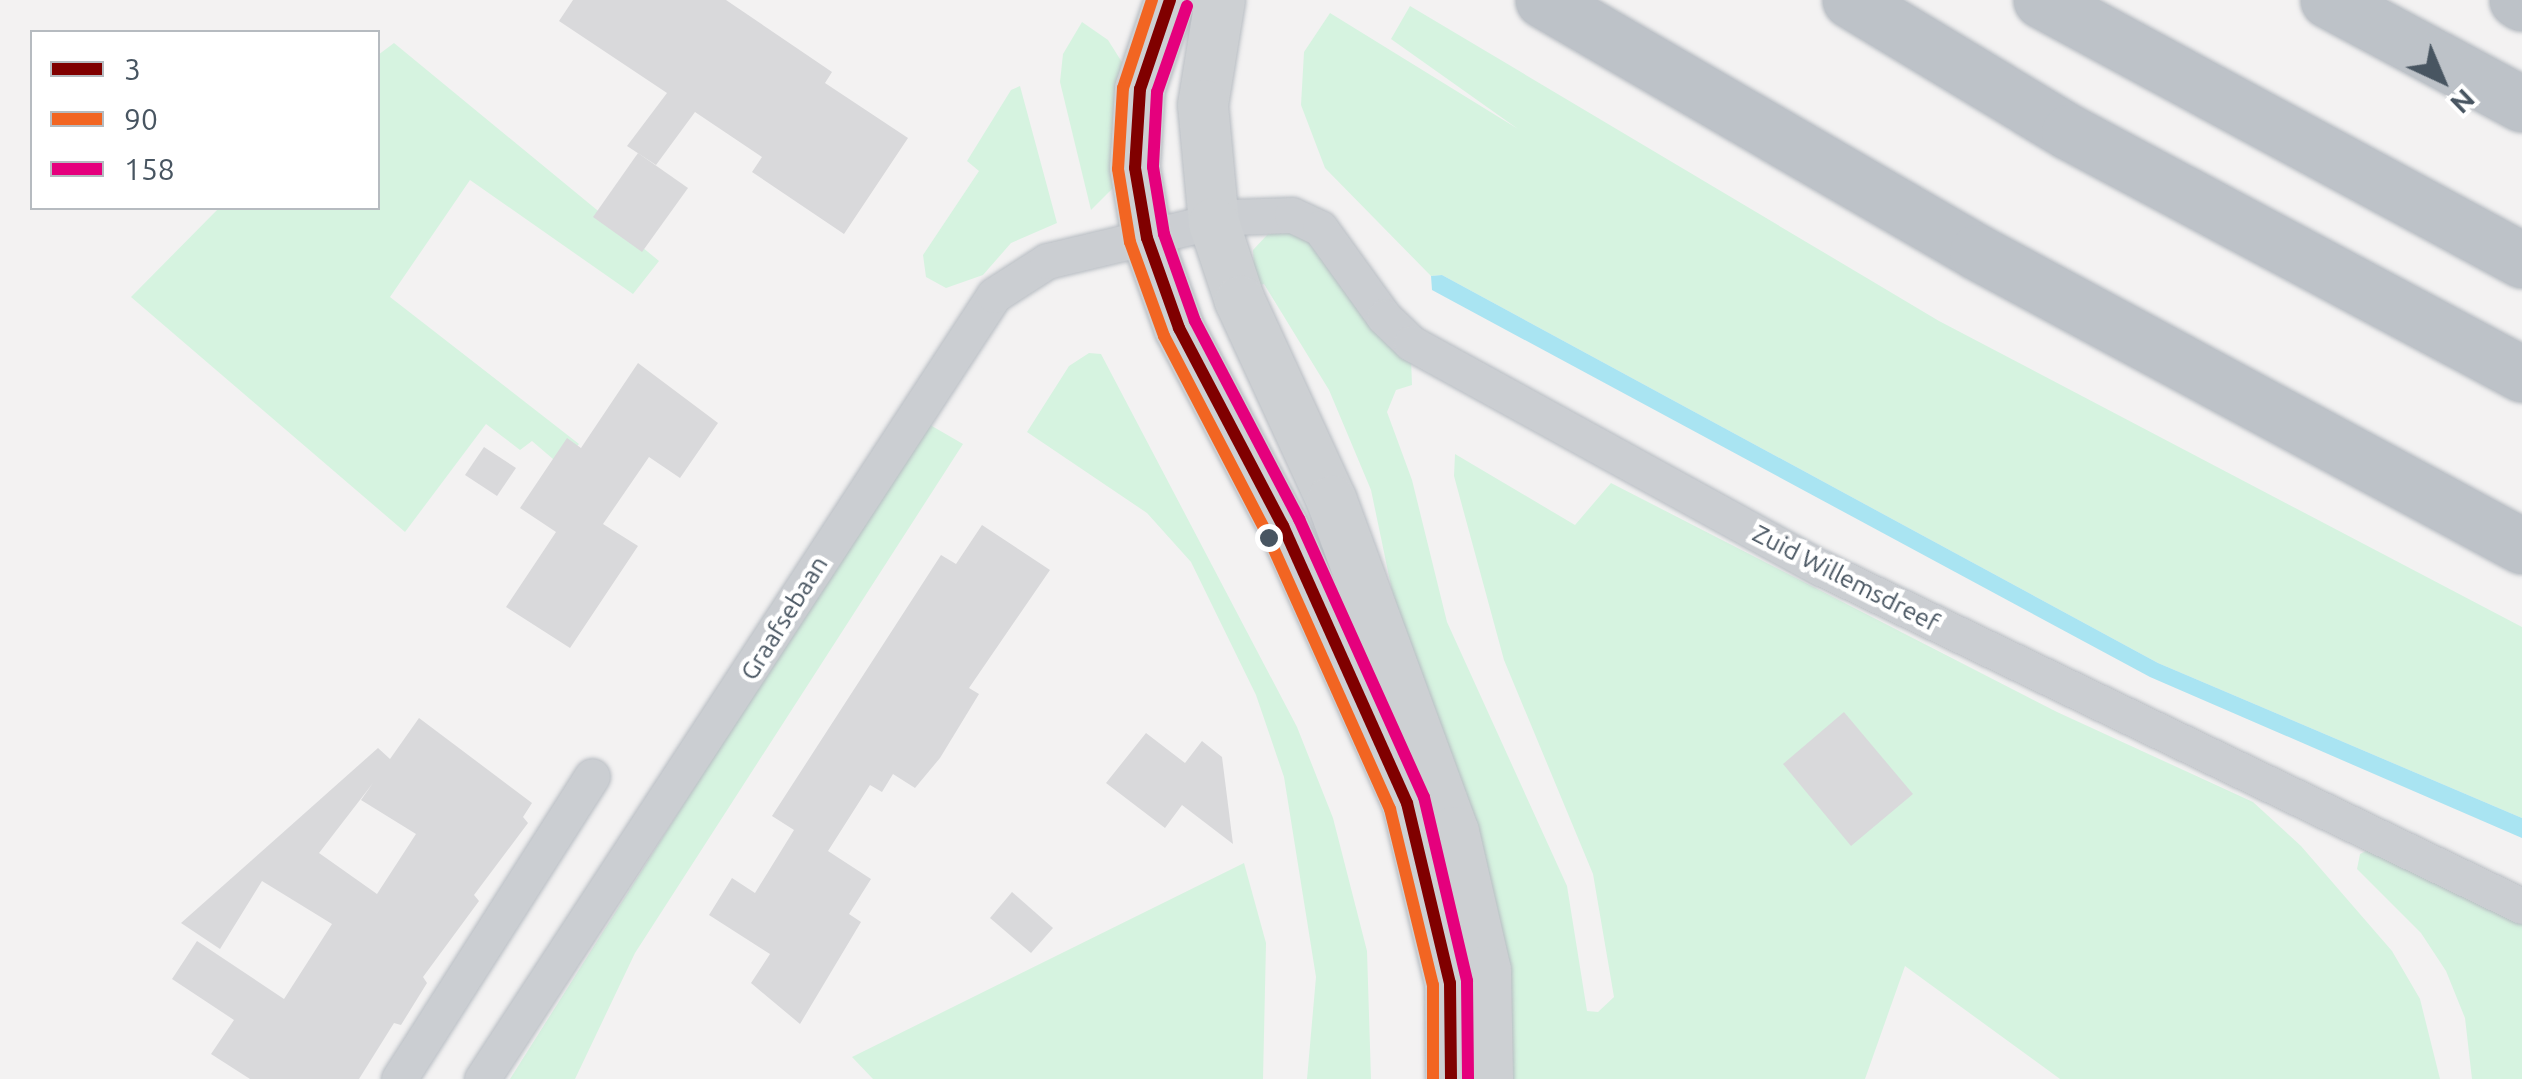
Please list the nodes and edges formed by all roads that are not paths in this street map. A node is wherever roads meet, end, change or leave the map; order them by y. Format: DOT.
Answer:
graph roads {
  1 [pos="1170,0"];
  2 [pos="1220,0"];
  3 [pos="1543,0"];
  4 [pos="1850,0"];
  5 [pos="2041,0"];
  6 [pos="2328,0"];
  7 [pos="2522,104"];
  8 [pos="1214,222"];
  9 [pos="1147,238"];
  10 [pos="2522,260"];
  11 [pos="2522,374"];
  12 [pos="2522,546"];
  13 [pos="592,776"];
  14 [pos="2522,906"];
  15 [pos="399,1079"];
  16 [pos="482,1079"];
  17 [pos="1451,1079"];
  18 [pos="1488,1079"];
  1 -- 9 [label="main road"];
  2 -- 8 [label="main road"];
  3 -- 12 [label="highway"];
  4 -- 11 [label="highway"];
  5 -- 10 [label="highway"];
  6 -- 7 [label="highway"];
  8 -- 9 [label="street, Graafsebaan"];
  8 -- 14 [label="street, Zuid Willemsdreef"];
  8 -- 18 [label="main road"];
  9 -- 16 [label="street, Graafsebaan"];
  9 -- 17 [label="main road"];
  13 -- 15 [label="street"];
}
